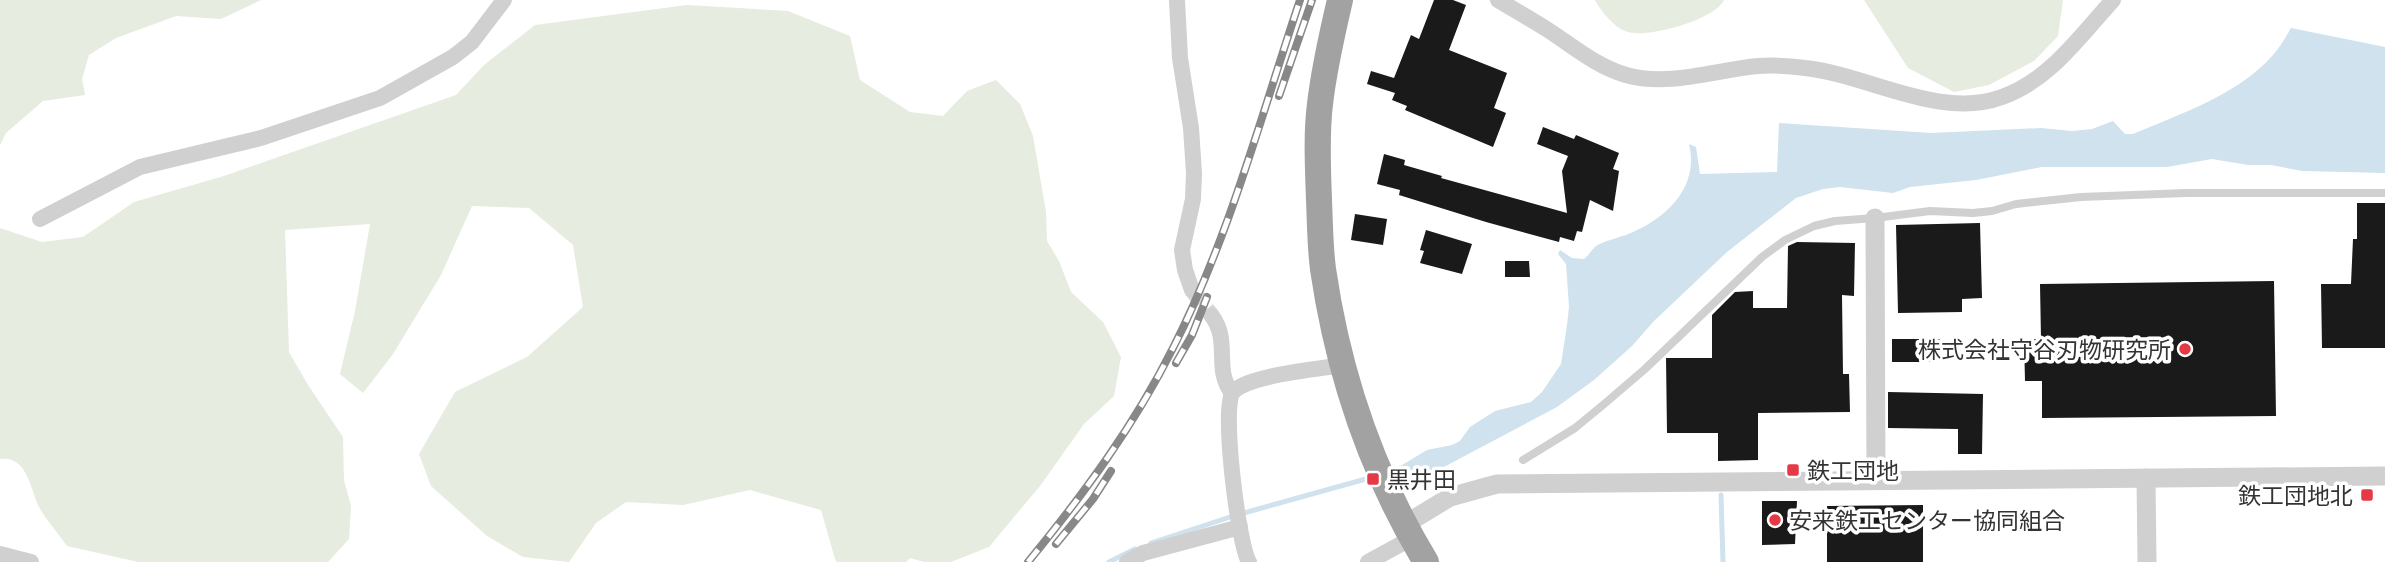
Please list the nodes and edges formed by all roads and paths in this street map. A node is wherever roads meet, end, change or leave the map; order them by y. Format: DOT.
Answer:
graph roads {
  1 [pos="504,0"];
  2 [pos="1177,0"];
  3 [pos="1340,0"];
  4 [pos="1498,0"];
  5 [pos="2113,0"];
  6 [pos="2385,193"];
  7 [pos="1875,218"];
  8 [pos="40,219"];
  9 [pos="1192,290"];
  10 [pos="1212,316"];
  11 [pos="1343,365"];
  12 [pos="1231,393"];
  13 [pos="1523,460"];
  14 [pos="2385,476"];
  15 [pos="2146,478"];
  16 [pos="1876,479"];
  17 [pos="1239,519"];
  18 [pos="1408,532"];
  19 [pos="0,555"];
  20 [pos="31,562"];
  21 [pos="1126,562"];
  22 [pos="1249,562"];
  23 [pos="1368,562"];
  24 [pos="1426,562"];
  25 [pos="2147,562"];
  1 -- 8 [label="street"];
  2 -- 9 [label="street"];
  3 -- 11 [label="highway"];
  4 -- 5 [label="street"];
  6 -- 7 [label="lane"];
  7 -- 13 [label="lane"];
  7 -- 16 [label="street"];
  10 -- 12 [label="street"];
  11 -- 12 [label="street"];
  11 -- 18 [label="highway"];
  12 -- 17 [label="street"];
  14 -- 15 [label="street"];
  15 -- 16 [label="street"];
  15 -- 25 [label="street"];
  16 -- 18 [label="street"];
  17 -- 21 [label="street"];
  17 -- 22 [label="street"];
  18 -- 23 [label="street"];
  18 -- 24 [label="highway"];
  19 -- 20 [label="street"];
}
